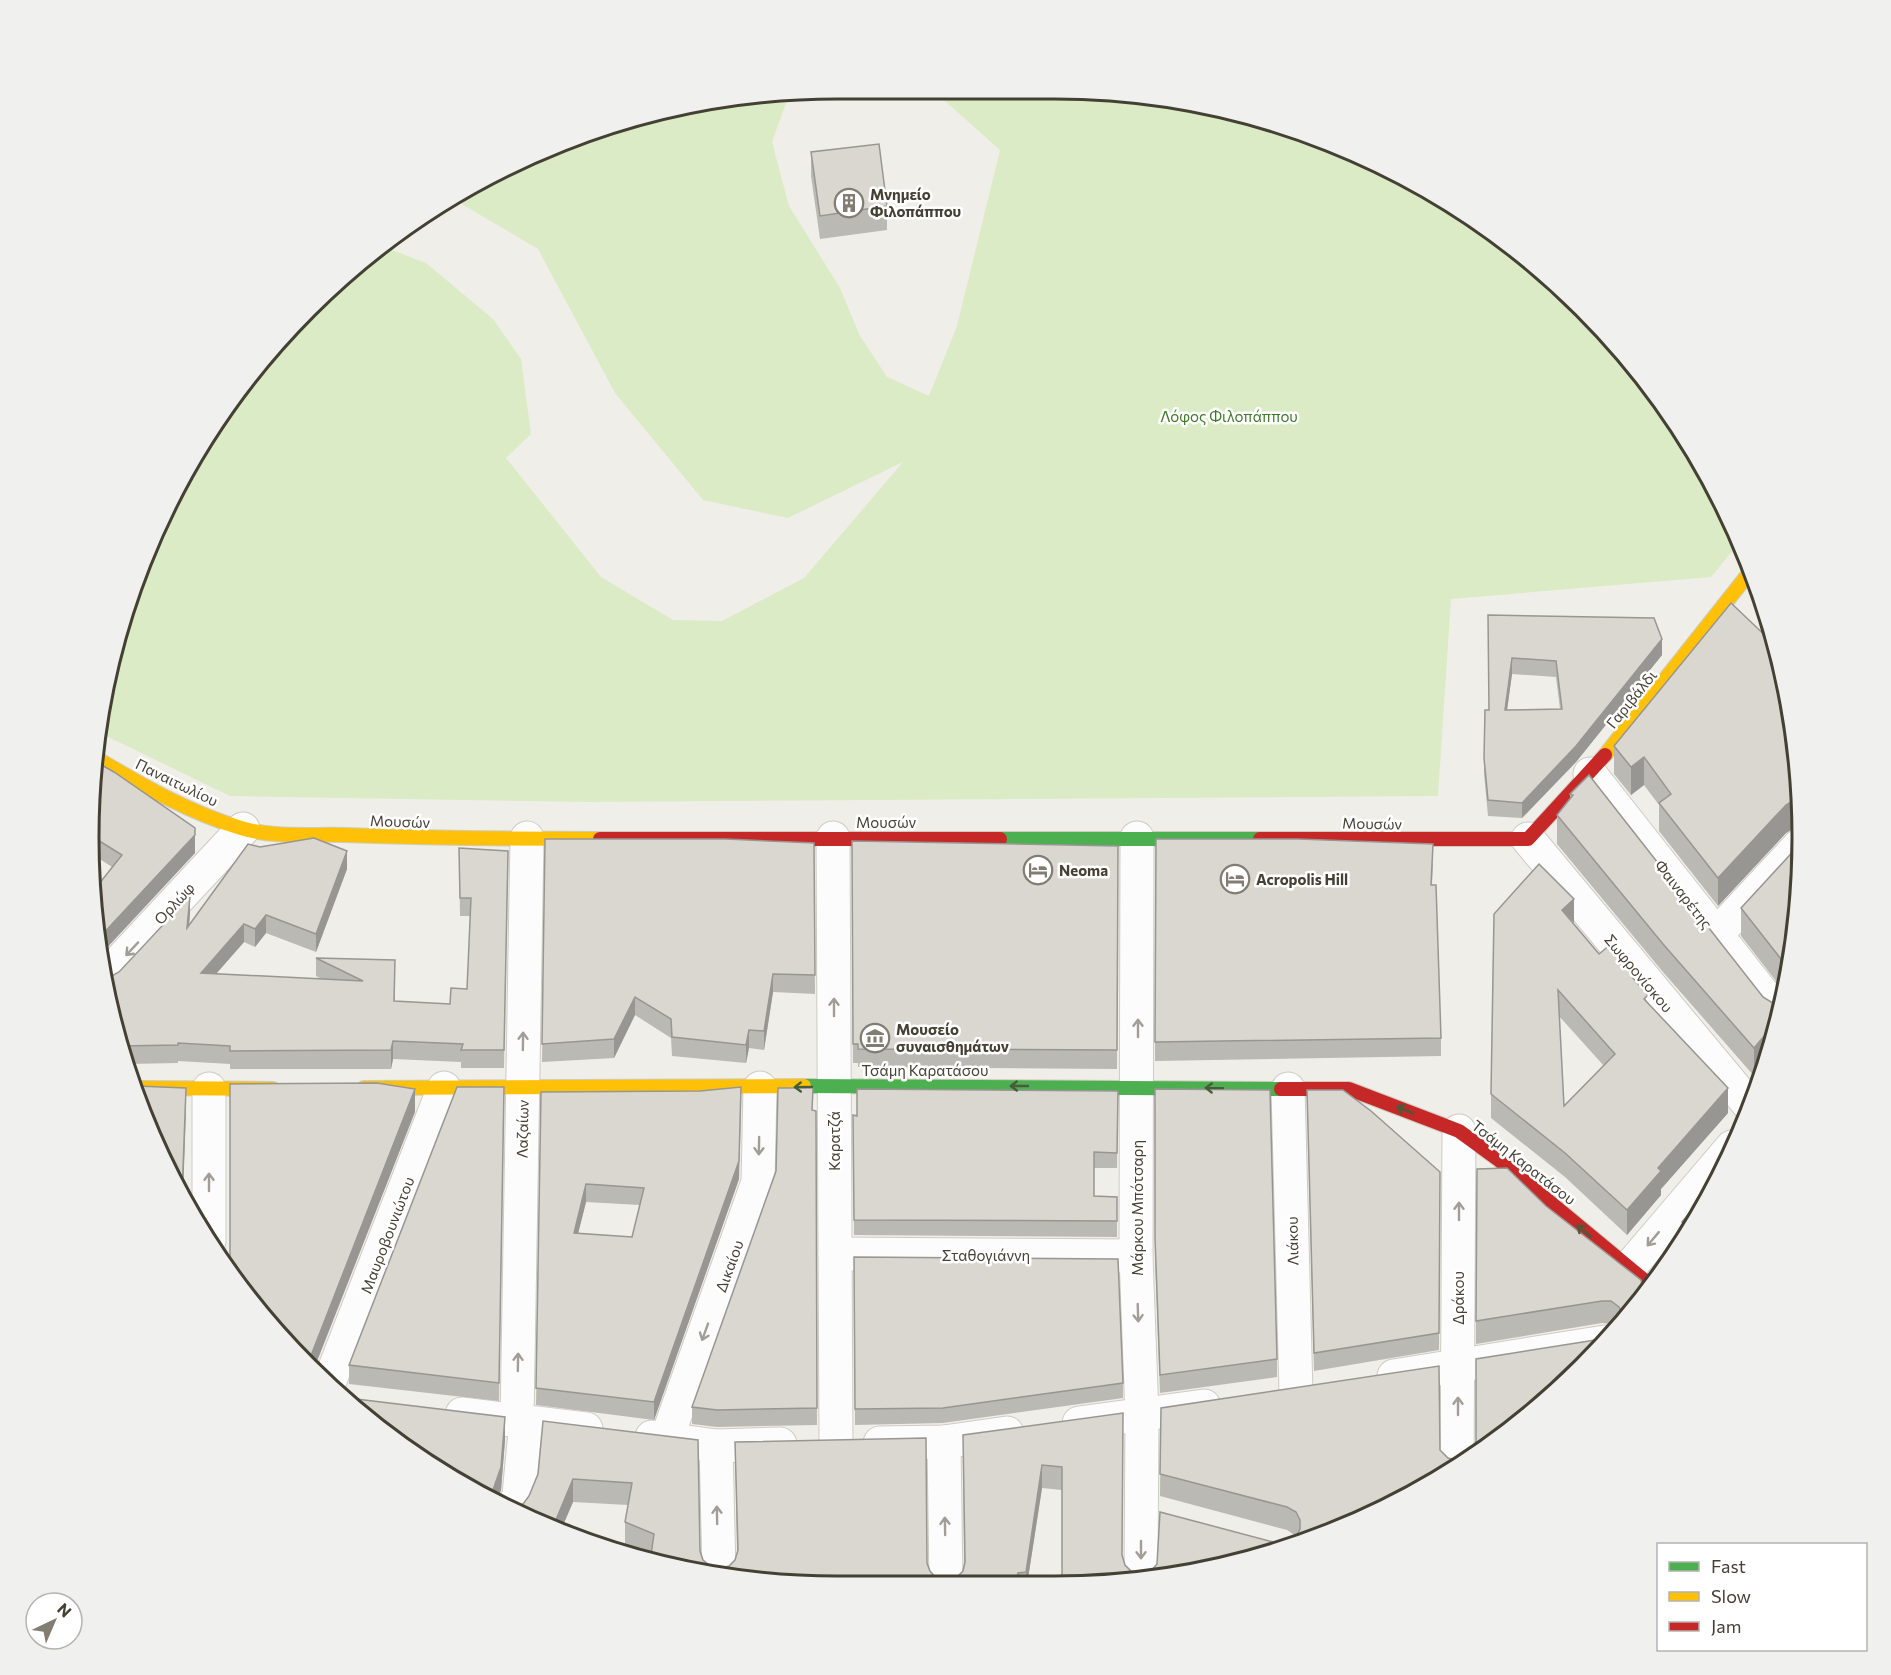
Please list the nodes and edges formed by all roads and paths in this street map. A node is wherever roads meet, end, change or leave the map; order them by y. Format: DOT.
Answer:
graph roads {
  1 [pos="1747,583"];
  2 [pos="103,762"];
  3 [pos="1590,774"];
  4 [pos="243,830"];
  5 [pos="526,838"];
  6 [pos="833,838"];
  7 [pos="1137,838"];
  8 [pos="1528,840"];
  9 [pos="1791,854"];
  10 [pos="1716,935"];
  11 [pos="111,971"];
  12 [pos="1773,1005"];
  13 [pos="834,1086"];
  14 [pos="1138,1086"];
  15 [pos="143,1088"];
  16 [pos="444,1088"];
  17 [pos="760,1088"];
  18 [pos="209,1089"];
  19 [pos="291,1089"];
  20 [pos="350,1089"];
  21 [pos="523,1089"];
  22 [pos="1288,1089"];
  23 [pos="1744,1099"];
  24 [pos="1459,1131"];
  25 [pos="1706,1182"];
  26 [pos="209,1225"];
  27 [pos="835,1254"];
  28 [pos="1136,1256"];
  29 [pos="1639,1277"];
  30 [pos="1590,1344"];
  31 [pos="1458,1365"];
  32 [pos="332,1376"];
  33 [pos="1365,1381"];
  34 [pos="1330,1387"];
  35 [pos="1236,1401"];
  36 [pos="428,1410"];
  37 [pos="1142,1415"];
  38 [pos="522,1421"];
  39 [pos="668,1438"];
  40 [pos="944,1442"];
  41 [pos="836,1443"];
  42 [pos="716,1446"];
  43 [pos="1457,1456"];
  44 [pos="516,1502"];
  45 [pos="1142,1511"];
  46 [pos="1174,1519"];
  47 [pos="719,1566"];
  48 [pos="1141,1571"];
  49 [pos="946,1576"];
  1 -- 3 [label="street, Γαριβάλδι"];
  2 -- 4 [label="street, Παναιτωλίου"];
  3 -- 8 [label="street, Γαριβάλδι"];
  3 -- 10 [label="street, Φαιναρέτης"];
  4 -- 5 [label="street, Μουσών"];
  4 -- 11 [label="street, Ορλώφ, one-way"];
  5 -- 6 [label="street, Μουσών"];
  21 -- 5 [label="street, Λαζαίων, one-way"];
  6 -- 7 [label="street, Μουσών"];
  13 -- 6 [label="street, Καρατζά, one-way"];
  7 -- 8 [label="street, Μουσών"];
  14 -- 7 [label="street, Μάρκου Μπότσαρη, one-way"];
  8 -- 23 [label="street, Σωφρονίσκου"];
  9 -- 10 [label="street"];
  10 -- 12 [label="street, Φαιναρέτης"];
  14 -- 13 [label="street, Τσάμη Καρατάσου, one-way"];
  13 -- 17 [label="street, Τσάμη Καρατάσου, one-way"];
  13 -- 27 [label="street, Καρατζά"];
  22 -- 14 [label="street, Τσάμη Καρατάσου, one-way"];
  14 -- 28 [label="street, Μάρκου Μπότσαρη"];
  15 -- 18 [label="street"];
  16 -- 20 [label="street, Τσάμη Καρατάσου"];
  16 -- 21 [label="street, Τσάμη Καρατάσου"];
  16 -- 32 [label="street, Μαυροβουνιώτου"];
  17 -- 21 [label="street, Τσάμη Καρατάσου"];
  17 -- 39 [label="street, Δικαίου, one-way"];
  18 -- 19 [label="street"];
  26 -- 18 [label="street, one-way"];
  38 -- 21 [label="street, Λαζαίων, one-way"];
  24 -- 22 [label="street, Τσάμη Καρατάσου, one-way"];
  22 -- 34 [label="street, Λιάκου"];
  29 -- 24 [label="street, Τσάμη Καρατάσου, one-way"];
  31 -- 24 [label="street, Δράκου, one-way"];
  25 -- 29 [label="street, one-way"];
  27 -- 28 [label="street, Σταθογιάννη"];
  27 -- 41 [label="street, Καρατζά"];
  28 -- 37 [label="street, Μάρκου Μπότσαρη, one-way"];
  30 -- 31 [label="street"];
  31 -- 33 [label="street"];
  43 -- 31 [label="street, Δράκου, one-way"];
  35 -- 37 [label="street"];
  36 -- 38 [label="street"];
  37 -- 40 [label="street"];
  37 -- 45 [label="street, Μάρκου Μπότσαρη"];
  38 -- 39 [label="street"];
  38 -- 44 [label="street, Λαζαίων"];
  39 -- 42 [label="street"];
  40 -- 41 [label="street"];
  49 -- 40 [label="street, one-way"];
  41 -- 42 [label="street"];
  47 -- 42 [label="street, one-way"];
  45 -- 46 [label="street"];
  45 -- 48 [label="street, Μάρκου Μπότσαρη, one-way"];
}
